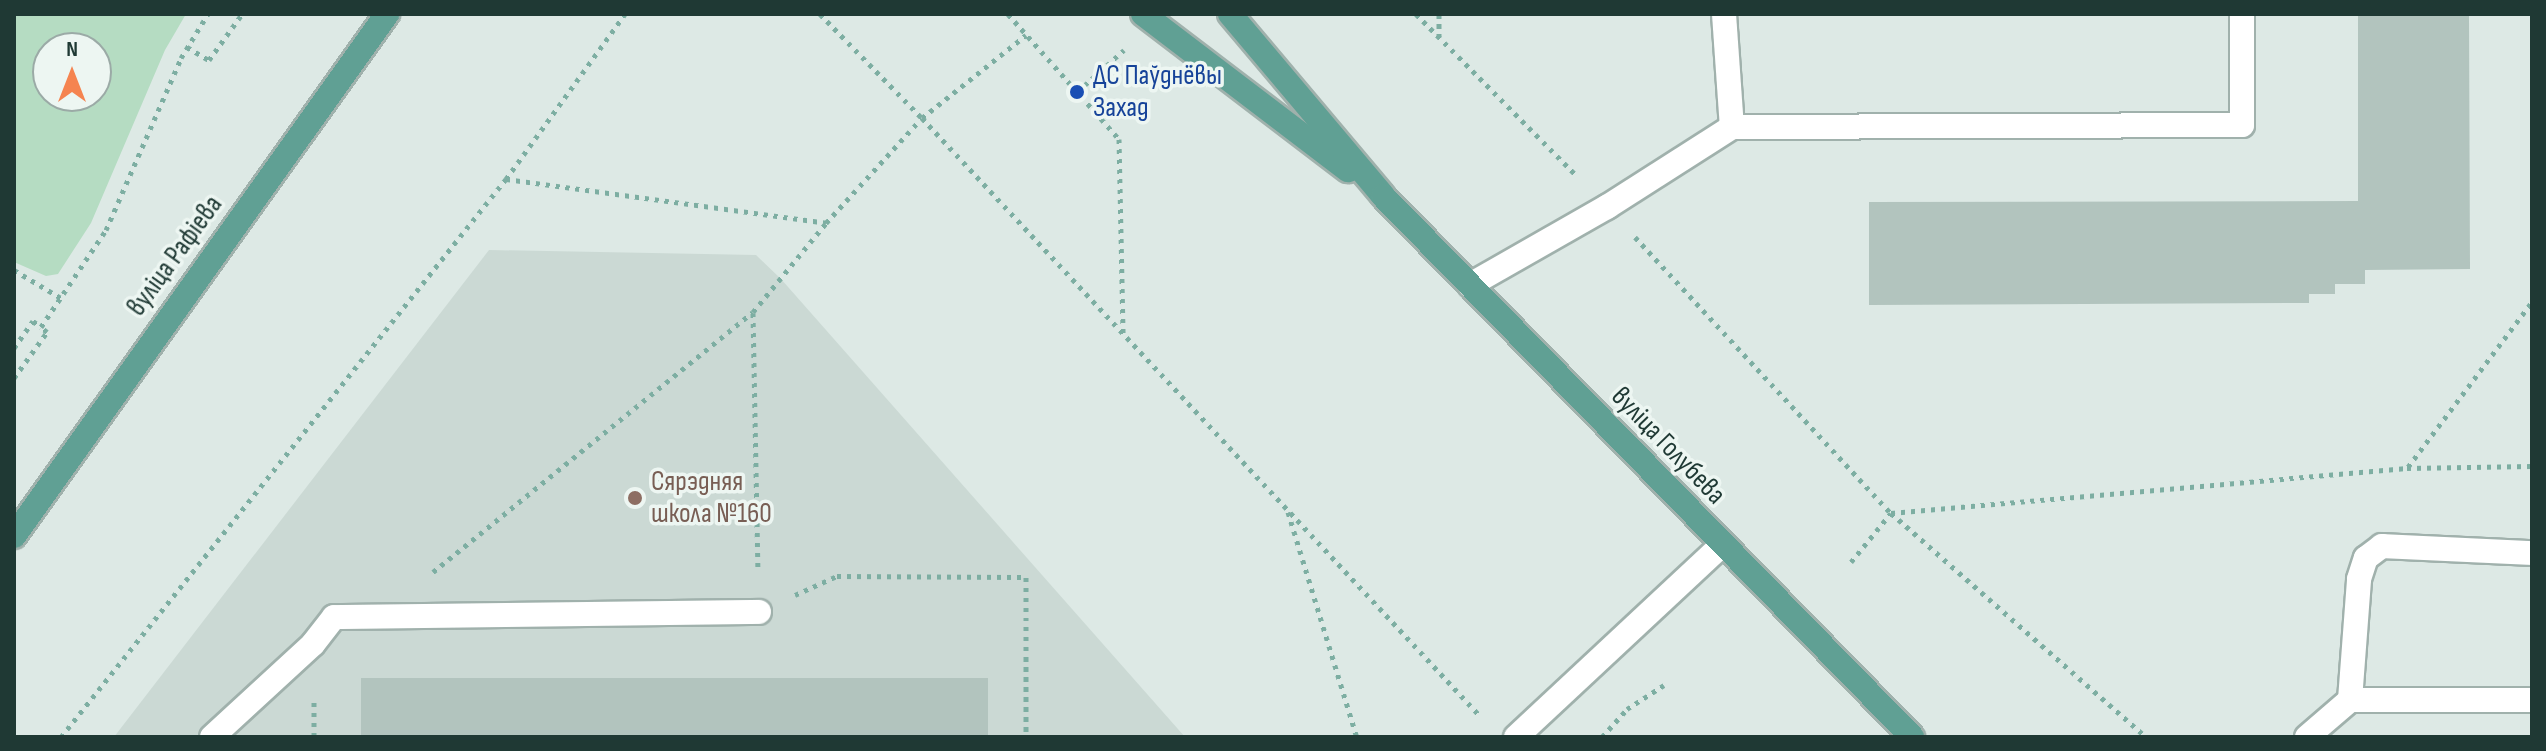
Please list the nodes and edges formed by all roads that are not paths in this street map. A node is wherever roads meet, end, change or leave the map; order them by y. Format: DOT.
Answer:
graph roads {
  1 [pos="387,14"];
  2 [pos="1230,14"];
  3 [pos="1724,14"];
  4 [pos="2242,14"];
  5 [pos="1148,19"];
  6 [pos="1732,127"];
  7 [pos="1383,196"];
  8 [pos="1470,285"];
  9 [pos="14,536"];
  10 [pos="1722,545"];
  11 [pos="2532,553"];
  12 [pos="759,612"];
  13 [pos="2350,700"];
  14 [pos="2532,700"];
  15 [pos="212,737"];
  16 [pos="1516,737"];
  17 [pos="1912,737"];
  18 [pos="2307,737"];
  1 -- 9 [label="main road, вуліца Рафіева"];
  2 -- 7 [label="main road, вуліца Голубева"];
  3 -- 6 [label="lane"];
  4 -- 6 [label="lane"];
  5 -- 7 [label="main road, вуліца Голубева"];
  6 -- 8 [label="lane"];
  7 -- 8 [label="main road, вуліца Голубева"];
  8 -- 10 [label="main road, вуліца Голубева"];
  10 -- 16 [label="lane"];
  10 -- 17 [label="main road, вуліца Голубева"];
  11 -- 13 [label="lane"];
  12 -- 15 [label="lane"];
  13 -- 14 [label="lane"];
  13 -- 18 [label="lane"];
}
